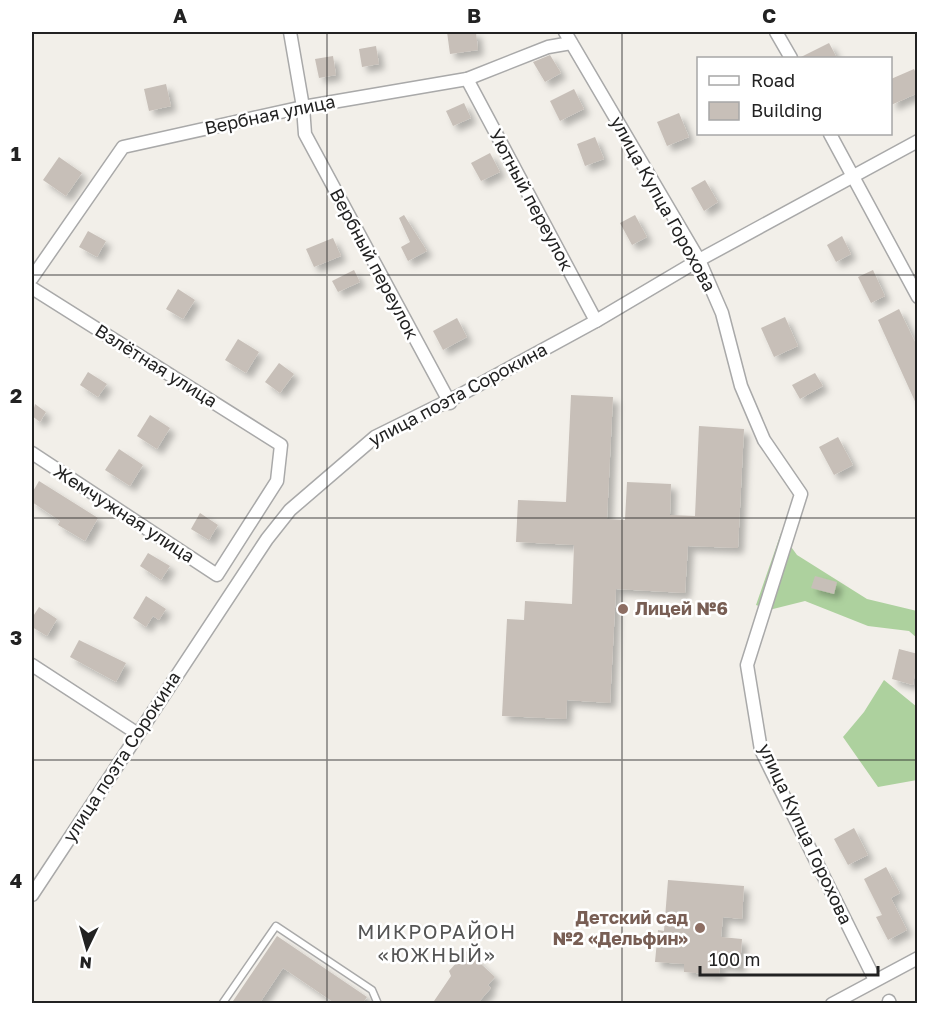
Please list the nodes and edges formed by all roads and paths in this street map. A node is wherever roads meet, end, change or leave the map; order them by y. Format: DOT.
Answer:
graph roads {
  1 [pos="290,32"];
  2 [pos="776,32"];
  3 [pos="568,37"];
  4 [pos="789,57"];
  5 [pos="467,79"];
  6 [pos="303,107"];
  7 [pos="831,135"];
  8 [pos="918,141"];
  9 [pos="852,176"];
  10 [pos="699,260"];
  11 [pos="32,278"];
  12 [pos="32,288"];
  13 [pos="918,297"];
  14 [pos="596,321"];
  15 [pos="460,395"];
  16 [pos="32,453"];
  17 [pos="217,576"];
  18 [pos="32,665"];
  19 [pos="138,734"];
  20 [pos="34,887"];
  21 [pos="918,958"];
  22 [pos="875,980"];
  23 [pos="222,1004"];
  24 [pos="378,1004"];
  25 [pos="832,1004"];
  1 -- 6 [label="street"];
  2 -- 4 [label="street"];
  3 -- 5 [label="street, Вербная улица"];
  3 -- 10 [label="street, улица Купца Горохова"];
  5 -- 6 [label="street, Вербная улица"];
  5 -- 14 [label="street, Уютный переулок"];
  6 -- 11 [label="street, Вербная улица"];
  6 -- 15 [label="street, Вербный переулок"];
  7 -- 9 [label="street"];
  8 -- 9 [label="street, улица поэта Сорокина"];
  9 -- 10 [label="street, улица поэта Сорокина"];
  9 -- 13 [label="street"];
  10 -- 14 [label="street, улица поэта Сорокина"];
  10 -- 22 [label="street, улица Купца Горохова"];
  12 -- 17 [label="street, Взлётная улица"];
  14 -- 15 [label="street, улица поэта Сорокина"];
  15 -- 19 [label="street, улица поэта Сорокина"];
  16 -- 17 [label="street, Жемчужная улица"];
  18 -- 19 [label="street"];
  19 -- 20 [label="street, улица поэта Сорокина"];
  21 -- 22 [label="street"];
  22 -- 25 [label="street"];
  23 -- 24 [label="lane"];
}
